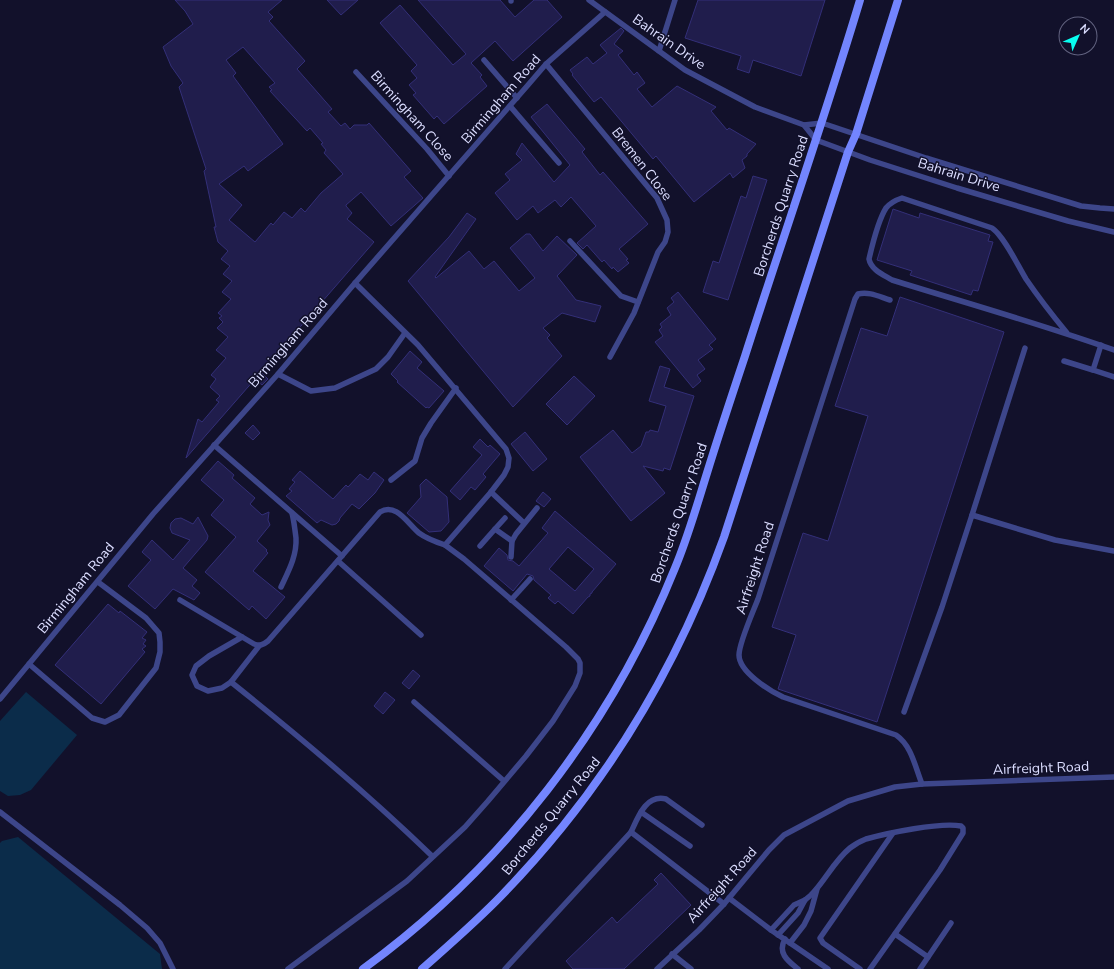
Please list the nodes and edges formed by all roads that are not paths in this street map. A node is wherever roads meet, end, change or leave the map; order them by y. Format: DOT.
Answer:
graph roads {
  1 [pos="589,0"];
  2 [pos="675,0"];
  3 [pos="860,0"];
  4 [pos="898,0"];
  5 [pos="605,12"];
  6 [pos="659,51"];
  7 [pos="484,60"];
  8 [pos="546,64"];
  9 [pos="356,72"];
  10 [pos="517,98"];
  11 [pos="510,106"];
  12 [pos="822,123"];
  13 [pos="804,125"];
  14 [pos="856,134"];
  15 [pos="816,140"];
  16 [pos="848,152"];
  17 [pos="559,163"];
  18 [pos="450,176"];
  19 [pos="1114,209"];
  20 [pos="1114,232"];
  21 [pos="570,241"];
  22 [pos="355,283"];
  23 [pos="890,300"];
  24 [pos="638,302"];
  25 [pos="405,333"];
  26 [pos="1067,333"];
  27 [pos="1101,345"];
  28 [pos="1025,348"];
  29 [pos="1114,350"];
  30 [pos="610,357"];
  31 [pos="1064,361"];
  32 [pos="1093,370"];
  33 [pos="278,374"];
  34 [pos="1114,377"];
  35 [pos="456,388"];
  36 [pos="214,445"];
  37 [pos="391,480"];
  38 [pos="491,492"];
  39 [pos="537,508"];
  40 [pos="292,513"];
  41 [pos="972,515"];
  42 [pos="505,518"];
  43 [pos="524,523"];
  44 [pos="495,529"];
  45 [pos="512,541"];
  46 [pos="445,545"];
  47 [pos="480,546"];
  48 [pos="1114,551"];
  49 [pos="342,556"];
  50 [pos="511,557"];
  51 [pos="338,561"];
  52 [pos="530,579"];
  53 [pos="98,582"];
  54 [pos="281,587"];
  55 [pos="180,600"];
  56 [pos="511,600"];
  57 [pos="421,635"];
  58 [pos="242,637"];
  59 [pos="259,646"];
  60 [pos="30,664"];
  61 [pos="231,682"];
  62 [pos="0,699"];
  63 [pos="414,702"];
  64 [pos="904,712"];
  65 [pos="1114,777"];
  66 [pos="504,781"];
  67 [pos="922,784"];
  68 [pos="0,812"];
  69 [pos="641,812"];
  70 [pos="702,825"];
  71 [pos="631,832"];
  72 [pos="893,833"];
  73 [pos="690,846"];
  74 [pos="432,856"];
  75 [pos="817,888"];
  76 [pos="729,898"];
  77 [pos="805,900"];
  78 [pos="724,904"];
  79 [pos="951,924"];
  80 [pos="771,930"];
  81 [pos="895,934"];
  82 [pos="778,935"];
  83 [pos="785,939"];
  84 [pos="790,943"];
  85 [pos="672,954"];
  86 [pos="928,957"];
  87 [pos="173,969"];
  88 [pos="288,969"];
  89 [pos="363,969"];
  90 [pos="422,969"];
  91 [pos="506,969"];
  92 [pos="657,969"];
  93 [pos="691,969"];
  94 [pos="798,969"];
  95 [pos="828,969"];
  96 [pos="860,969"];
  97 [pos="870,969"];
  98 [pos="920,969"];
  1 -- 5 [label="lane, Bahrain Drive"];
  2 -- 6 [label="lane"];
  3 -- 12 [label="main road, Borcherds Quarry Road"];
  4 -- 14 [label="main road, Borcherds Quarry Road"];
  5 -- 6 [label="lane, Bahrain Drive"];
  5 -- 8 [label="lane, Birmingham Road"];
  6 -- 13 [label="lane, Bahrain Drive"];
  7 -- 10 [label="lane"];
  8 -- 10 [label="lane, Birmingham Road"];
  8 -- 24 [label="lane, Bremen Close"];
  9 -- 18 [label="lane, Birmingham Close"];
  10 -- 11 [label="lane, Birmingham Road"];
  11 -- 17 [label="lane"];
  11 -- 18 [label="lane, Birmingham Road"];
  12 -- 13 [label="lane, Bahrain Drive"];
  12 -- 14 [label="lane, Bahrain Drive"];
  12 -- 15 [label="main road, Borcherds Quarry Road"];
  13 -- 15 [label="lane"];
  14 -- 16 [label="main road, Borcherds Quarry Road"];
  14 -- 19 [label="lane, Bahrain Drive"];
  15 -- 16 [label="lane, Bahrain Drive"];
  15 -- 89 [label="main road, Borcherds Quarry Road"];
  16 -- 20 [label="lane, Bahrain Drive"];
  16 -- 90 [label="main road, Borcherds Quarry Road"];
  18 -- 22 [label="lane, Birmingham Road"];
  21 -- 24 [label="lane"];
  22 -- 25 [label="lane"];
  22 -- 33 [label="lane, Birmingham Road"];
  23 -- 67 [label="lane, Airfreight Road"];
  24 -- 30 [label="lane, Bremen Close"];
  25 -- 33 [label="lane"];
  25 -- 35 [label="lane"];
  26 -- 26 [label="lane"];
  26 -- 27 [label="lane"];
  27 -- 29 [label="lane"];
  27 -- 32 [label="lane"];
  28 -- 41 [label="lane"];
  31 -- 32 [label="lane"];
  32 -- 34 [label="lane"];
  33 -- 36 [label="lane, Birmingham Road"];
  35 -- 37 [label="lane"];
  35 -- 38 [label="lane"];
  36 -- 40 [label="lane"];
  36 -- 53 [label="lane, Birmingham Road"];
  38 -- 43 [label="lane"];
  38 -- 46 [label="lane"];
  39 -- 43 [label="lane"];
  40 -- 49 [label="lane"];
  40 -- 54 [label="lane"];
  41 -- 48 [label="lane"];
  41 -- 64 [label="lane"];
  42 -- 44 [label="lane"];
  43 -- 45 [label="lane"];
  44 -- 45 [label="lane"];
  44 -- 47 [label="lane"];
  45 -- 50 [label="lane"];
  46 -- 49 [label="lane"];
  46 -- 56 [label="lane"];
  49 -- 51 [label="lane"];
  51 -- 57 [label="lane"];
  51 -- 59 [label="lane"];
  52 -- 56 [label="lane"];
  53 -- 60 [label="lane, Birmingham Road"];
  53 -- 60 [label="lane"];
  55 -- 58 [label="lane"];
  56 -- 66 [label="lane"];
  58 -- 59 [label="lane"];
  58 -- 61 [label="lane"];
  59 -- 61 [label="lane"];
  60 -- 62 [label="lane, Birmingham Road"];
  61 -- 74 [label="lane"];
  63 -- 66 [label="lane"];
  65 -- 67 [label="lane, Airfreight Road"];
  66 -- 74 [label="lane"];
  67 -- 76 [label="lane, Airfreight Road"];
  68 -- 87 [label="lane"];
  69 -- 70 [label="lane"];
  69 -- 71 [label="lane"];
  69 -- 73 [label="lane"];
  71 -- 78 [label="lane"];
  71 -- 91 [label="lane"];
  72 -- 75 [label="lane"];
  72 -- 81 [label="lane"];
  72 -- 96 [label="lane"];
  74 -- 88 [label="lane"];
  75 -- 77 [label="lane"];
  75 -- 84 [label="lane"];
  76 -- 78 [label="lane, Airfreight Road"];
  76 -- 80 [label="lane"];
  77 -- 80 [label="lane"];
  77 -- 82 [label="lane"];
  78 -- 85 [label="lane, Airfreight Road"];
  79 -- 86 [label="lane"];
  80 -- 82 [label="lane"];
  81 -- 86 [label="lane"];
  81 -- 97 [label="lane"];
  82 -- 83 [label="lane"];
  83 -- 84 [label="lane"];
  83 -- 94 [label="lane"];
  84 -- 95 [label="lane"];
  85 -- 92 [label="lane, Airfreight Road"];
  85 -- 93 [label="lane"];
  86 -- 98 [label="lane"];
}
